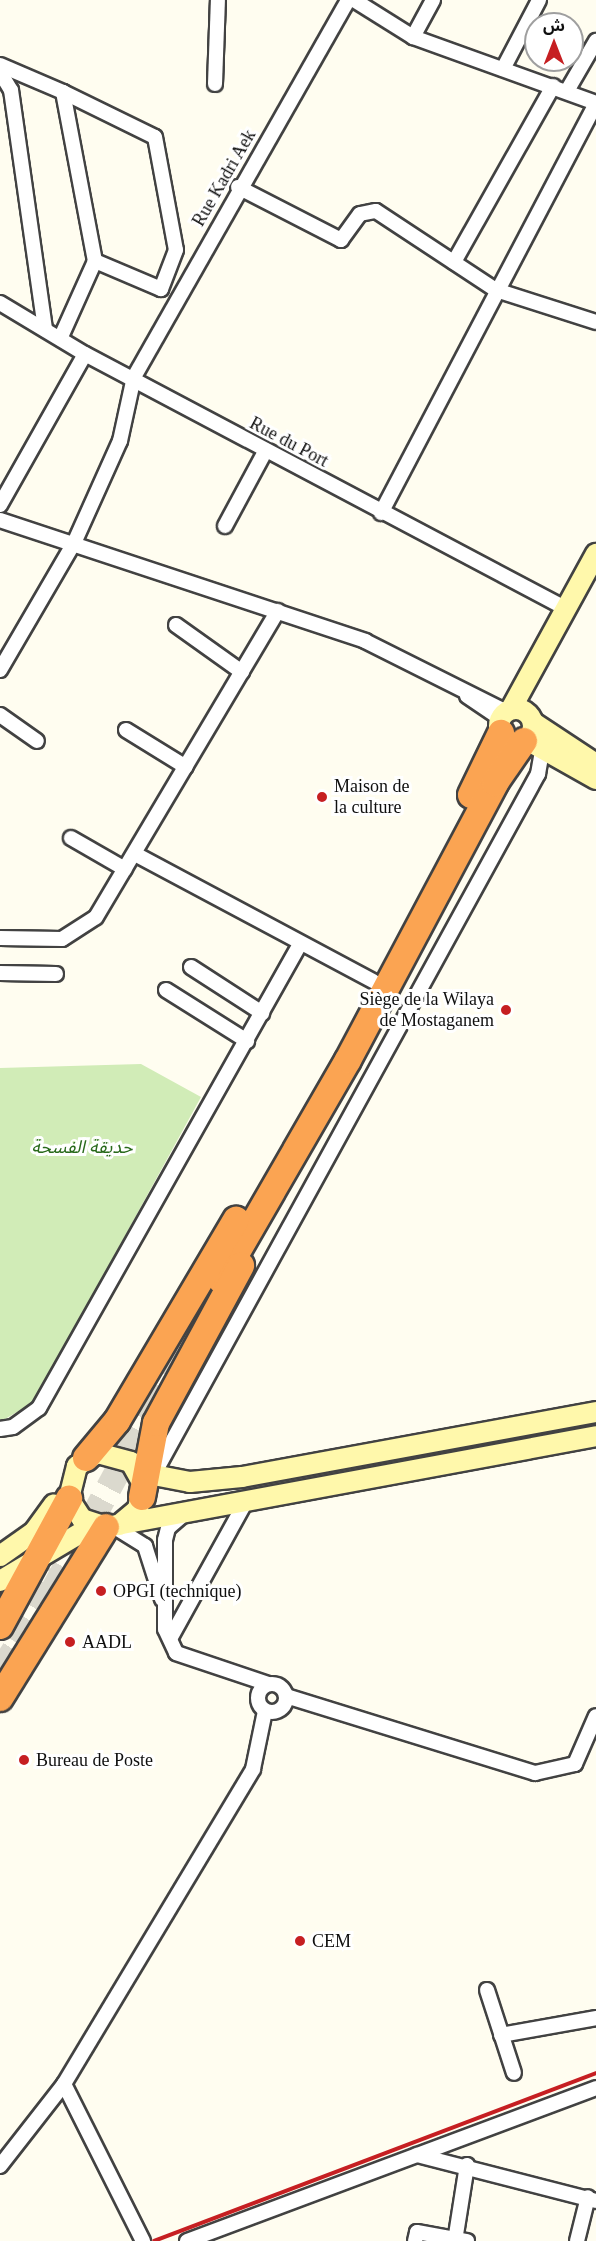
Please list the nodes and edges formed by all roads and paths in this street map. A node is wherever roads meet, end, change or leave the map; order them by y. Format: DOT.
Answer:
graph roads {
  1 [pos="218,0"];
  2 [pos="348,0"];
  3 [pos="354,0"];
  4 [pos="434,0"];
  5 [pos="539,0"];
  6 [pos="413,37"];
  7 [pos="596,41"];
  8 [pos="0,65"];
  9 [pos="503,69"];
  10 [pos="0,72"];
  11 [pos="215,84"];
  12 [pos="553,86"];
  13 [pos="567,91"];
  14 [pos="63,92"];
  15 [pos="596,103"];
  16 [pos="238,187"];
  17 [pos="95,261"];
  18 [pos="454,262"];
  19 [pos="496,290"];
  20 [pos="0,303"];
  21 [pos="596,322"];
  22 [pos="45,330"];
  23 [pos="60,339"];
  24 [pos="85,354"];
  25 [pos="134,376"];
  26 [pos="266,450"];
  27 [pos="0,504"];
  28 [pos="381,513"];
  29 [pos="0,520"];
  30 [pos="225,526"];
  31 [pos="75,541"];
  32 [pos="596,554"];
  33 [pos="563,607"];
  34 [pos="278,611"];
  35 [pos="176,625"];
  36 [pos="0,670"];
  37 [pos="242,672"];
  38 [pos="0,715"];
  39 [pos="519,727"];
  40 [pos="126,730"];
  41 [pos="37,741"];
  42 [pos="596,764"];
  43 [pos="186,767"];
  44 [pos="596,779"];
  45 [pos="71,838"];
  46 [pos="135,854"];
  47 [pos="125,869"];
  48 [pos="0,938"];
  49 [pos="300,944"];
  50 [pos="191,967"];
  51 [pos="0,973"];
  52 [pos="56,974"];
  53 [pos="374,981"];
  54 [pos="166,990"];
  55 [pos="262,1012"];
  56 [pos="247,1041"];
  57 [pos="290,1144"];
  58 [pos="218,1278"];
  59 [pos="596,1412"];
  60 [pos="0,1429"];
  61 [pos="596,1436"];
  62 [pos="75,1478"];
  63 [pos="145,1480"];
  64 [pos="246,1501"];
  65 [pos="182,1516"];
  66 [pos="108,1526"];
  67 [pos="0,1556"];
  68 [pos="38,1561"];
  69 [pos="0,1581"];
  70 [pos="163,1602"];
  71 [pos="0,1626"];
  72 [pos="171,1637"];
  73 [pos="268,1684"];
  74 [pos="286,1695"];
  75 [pos="0,1698"];
  76 [pos="265,1711"];
  77 [pos="596,1716"];
  78 [pos="487,1990"];
  79 [pos="596,2018"];
  80 [pos="501,2035"];
  81 [pos="514,2073"];
  82 [pos="64,2084"];
  83 [pos="596,2088"];
  84 [pos="417,2155"];
  85 [pos="467,2165"];
  86 [pos="0,2166"];
  87 [pos="592,2199"];
  88 [pos="459,2240"];
  89 [pos="143,2241"];
  90 [pos="187,2241"];
  91 [pos="415,2241"];
  92 [pos="577,2241"];
  1 -- 11 [label="street"];
  2 -- 16 [label="street, Rue Kadri Aek"];
  3 -- 6 [label="street"];
  4 -- 6 [label="street"];
  5 -- 9 [label="street"];
  6 -- 9 [label="street"];
  7 -- 13 [label="street"];
  8 -- 14 [label="street"];
  9 -- 12 [label="street"];
  10 -- 22 [label="street"];
  12 -- 13 [label="street"];
  12 -- 18 [label="street"];
  13 -- 15 [label="street"];
  14 -- 17 [label="street"];
  14 -- 17 [label="street"];
  15 -- 19 [label="street"];
  16 -- 18 [label="street"];
  16 -- 25 [label="street, Rue Kadri Aek"];
  17 -- 23 [label="street"];
  18 -- 19 [label="street"];
  19 -- 21 [label="street"];
  19 -- 28 [label="street"];
  20 -- 22 [label="street, Rue du Port"];
  22 -- 23 [label="street, Rue du Port"];
  23 -- 24 [label="street, Rue du Port"];
  24 -- 25 [label="street, Rue du Port"];
  24 -- 27 [label="street"];
  25 -- 26 [label="street, Rue du Port"];
  25 -- 31 [label="street, Rue Kadri Aek"];
  26 -- 28 [label="street, Rue du Port"];
  26 -- 30 [label="street"];
  28 -- 33 [label="street, Rue du Port"];
  29 -- 31 [label="street"];
  31 -- 34 [label="street"];
  31 -- 36 [label="street, Rue Kadri Aek"];
  32 -- 33 [label="main road"];
  33 -- 39 [label="main road"];
  34 -- 37 [label="street"];
  34 -- 39 [label="street"];
  35 -- 37 [label="street"];
  37 -- 43 [label="street"];
  38 -- 41 [label="street"];
  39 -- 42 [label="main road"];
  39 -- 44 [label="main road"];
  39 -- 53 [label="highway"];
  39 -- 57 [label="highway"];
  39 -- 63 [label="street"];
  40 -- 43 [label="street"];
  43 -- 46 [label="street"];
  45 -- 47 [label="street"];
  46 -- 47 [label="street"];
  46 -- 49 [label="street"];
  47 -- 48 [label="street"];
  49 -- 53 [label="street"];
  49 -- 55 [label="street"];
  50 -- 55 [label="street"];
  51 -- 52 [label="street"];
  53 -- 57 [label="highway"];
  54 -- 56 [label="street"];
  55 -- 56 [label="street"];
  56 -- 60 [label="street"];
  57 -- 58 [label="highway"];
  57 -- 62 [label="highway"];
  57 -- 63 [label="highway"];
  59 -- 63 [label="main road"];
  61 -- 64 [label="main road"];
  62 -- 63 [label="main road"];
  62 -- 66 [label="main road"];
  62 -- 67 [label="main road"];
  62 -- 68 [label="highway"];
  63 -- 66 [label="main road"];
  64 -- 65 [label="main road"];
  64 -- 72 [label="street"];
  65 -- 66 [label="main road"];
  65 -- 70 [label="street"];
  66 -- 68 [label="main road"];
  66 -- 70 [label="street"];
  66 -- 75 [label="highway"];
  68 -- 69 [label="main road"];
  68 -- 71 [label="highway"];
  70 -- 72 [label="street"];
  72 -- 73 [label="street"];
  73 -- 74 [label="street"];
  73 -- 76 [label="street"];
  74 -- 76 [label="street"];
  74 -- 77 [label="street"];
  76 -- 82 [label="street"];
  78 -- 80 [label="street"];
  79 -- 80 [label="street"];
  80 -- 81 [label="street"];
  82 -- 86 [label="street"];
  82 -- 89 [label="street"];
  83 -- 84 [label="street"];
  84 -- 85 [label="street"];
  84 -- 90 [label="street"];
  85 -- 87 [label="street"];
  85 -- 88 [label="street"];
  87 -- 92 [label="street"];
  88 -- 91 [label="street"];
}
